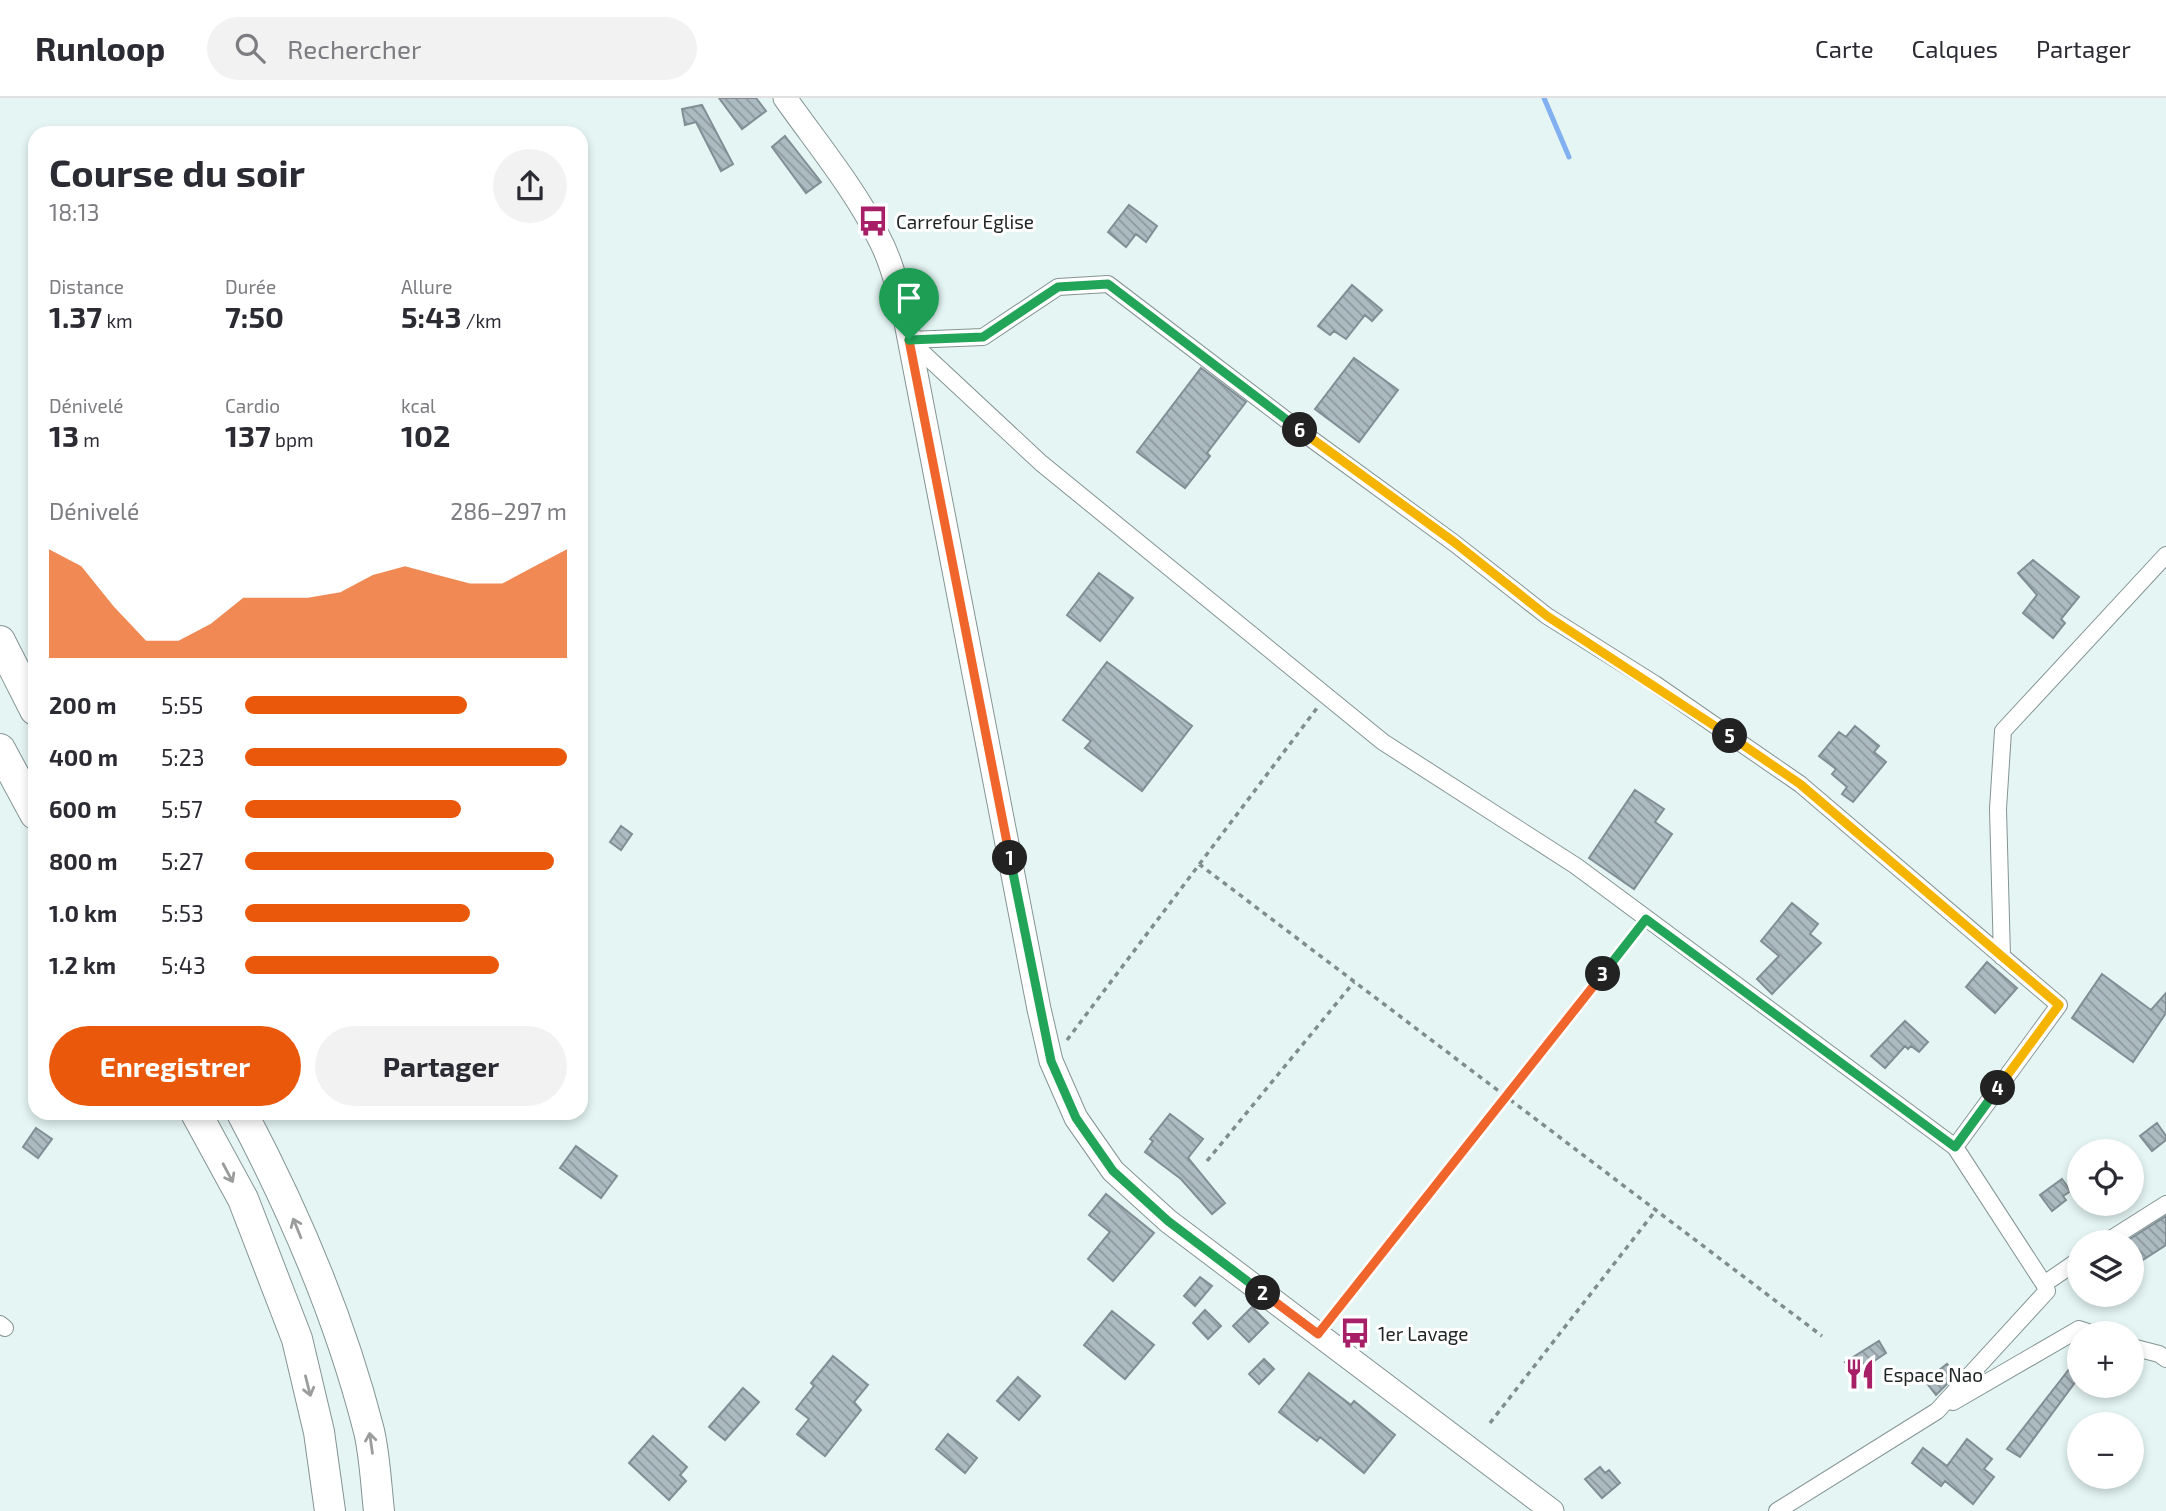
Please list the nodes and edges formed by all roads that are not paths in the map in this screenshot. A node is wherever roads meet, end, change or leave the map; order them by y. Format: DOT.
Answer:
graph roads {
  1 [pos="785,98"];
  2 [pos="909,340"];
  3 [pos="2166,555"];
  4 [pos="0,641"];
  5 [pos="28,696"];
  6 [pos="0,749"];
  7 [pos="28,801"];
  8 [pos="2003,957"];
  9 [pos="200,1120"];
  10 [pos="246,1120"];
  11 [pos="1955,1147"];
  12 [pos="2166,1203"];
  13 [pos="2124,1230"];
  14 [pos="2067,1269"];
  15 [pos="2043,1284"];
  16 [pos="2067,1336"];
  17 [pos="2144,1350"];
  18 [pos="2166,1359"];
  19 [pos="1937,1410"];
  20 [pos="330,1511"];
  21 [pos="379,1511"];
  22 [pos="1552,1511"];
  23 [pos="1777,1511"];
  1 -- 2 [label="street"];
  2 -- 8 [label="street"];
  2 -- 11 [label="street"];
  2 -- 22 [label="street"];
  3 -- 8 [label="street"];
  4 -- 5 [label="highway"];
  6 -- 7 [label="highway"];
  8 -- 11 [label="street"];
  9 -- 20 [label="highway, one-way"];
  21 -- 10 [label="highway, one-way"];
  11 -- 15 [label="street"];
  12 -- 13 [label="street"];
  14 -- 15 [label="street"];
  15 -- 19 [label="street"];
  16 -- 19 [label="street"];
  17 -- 18 [label="street"];
  19 -- 23 [label="street"];
}
